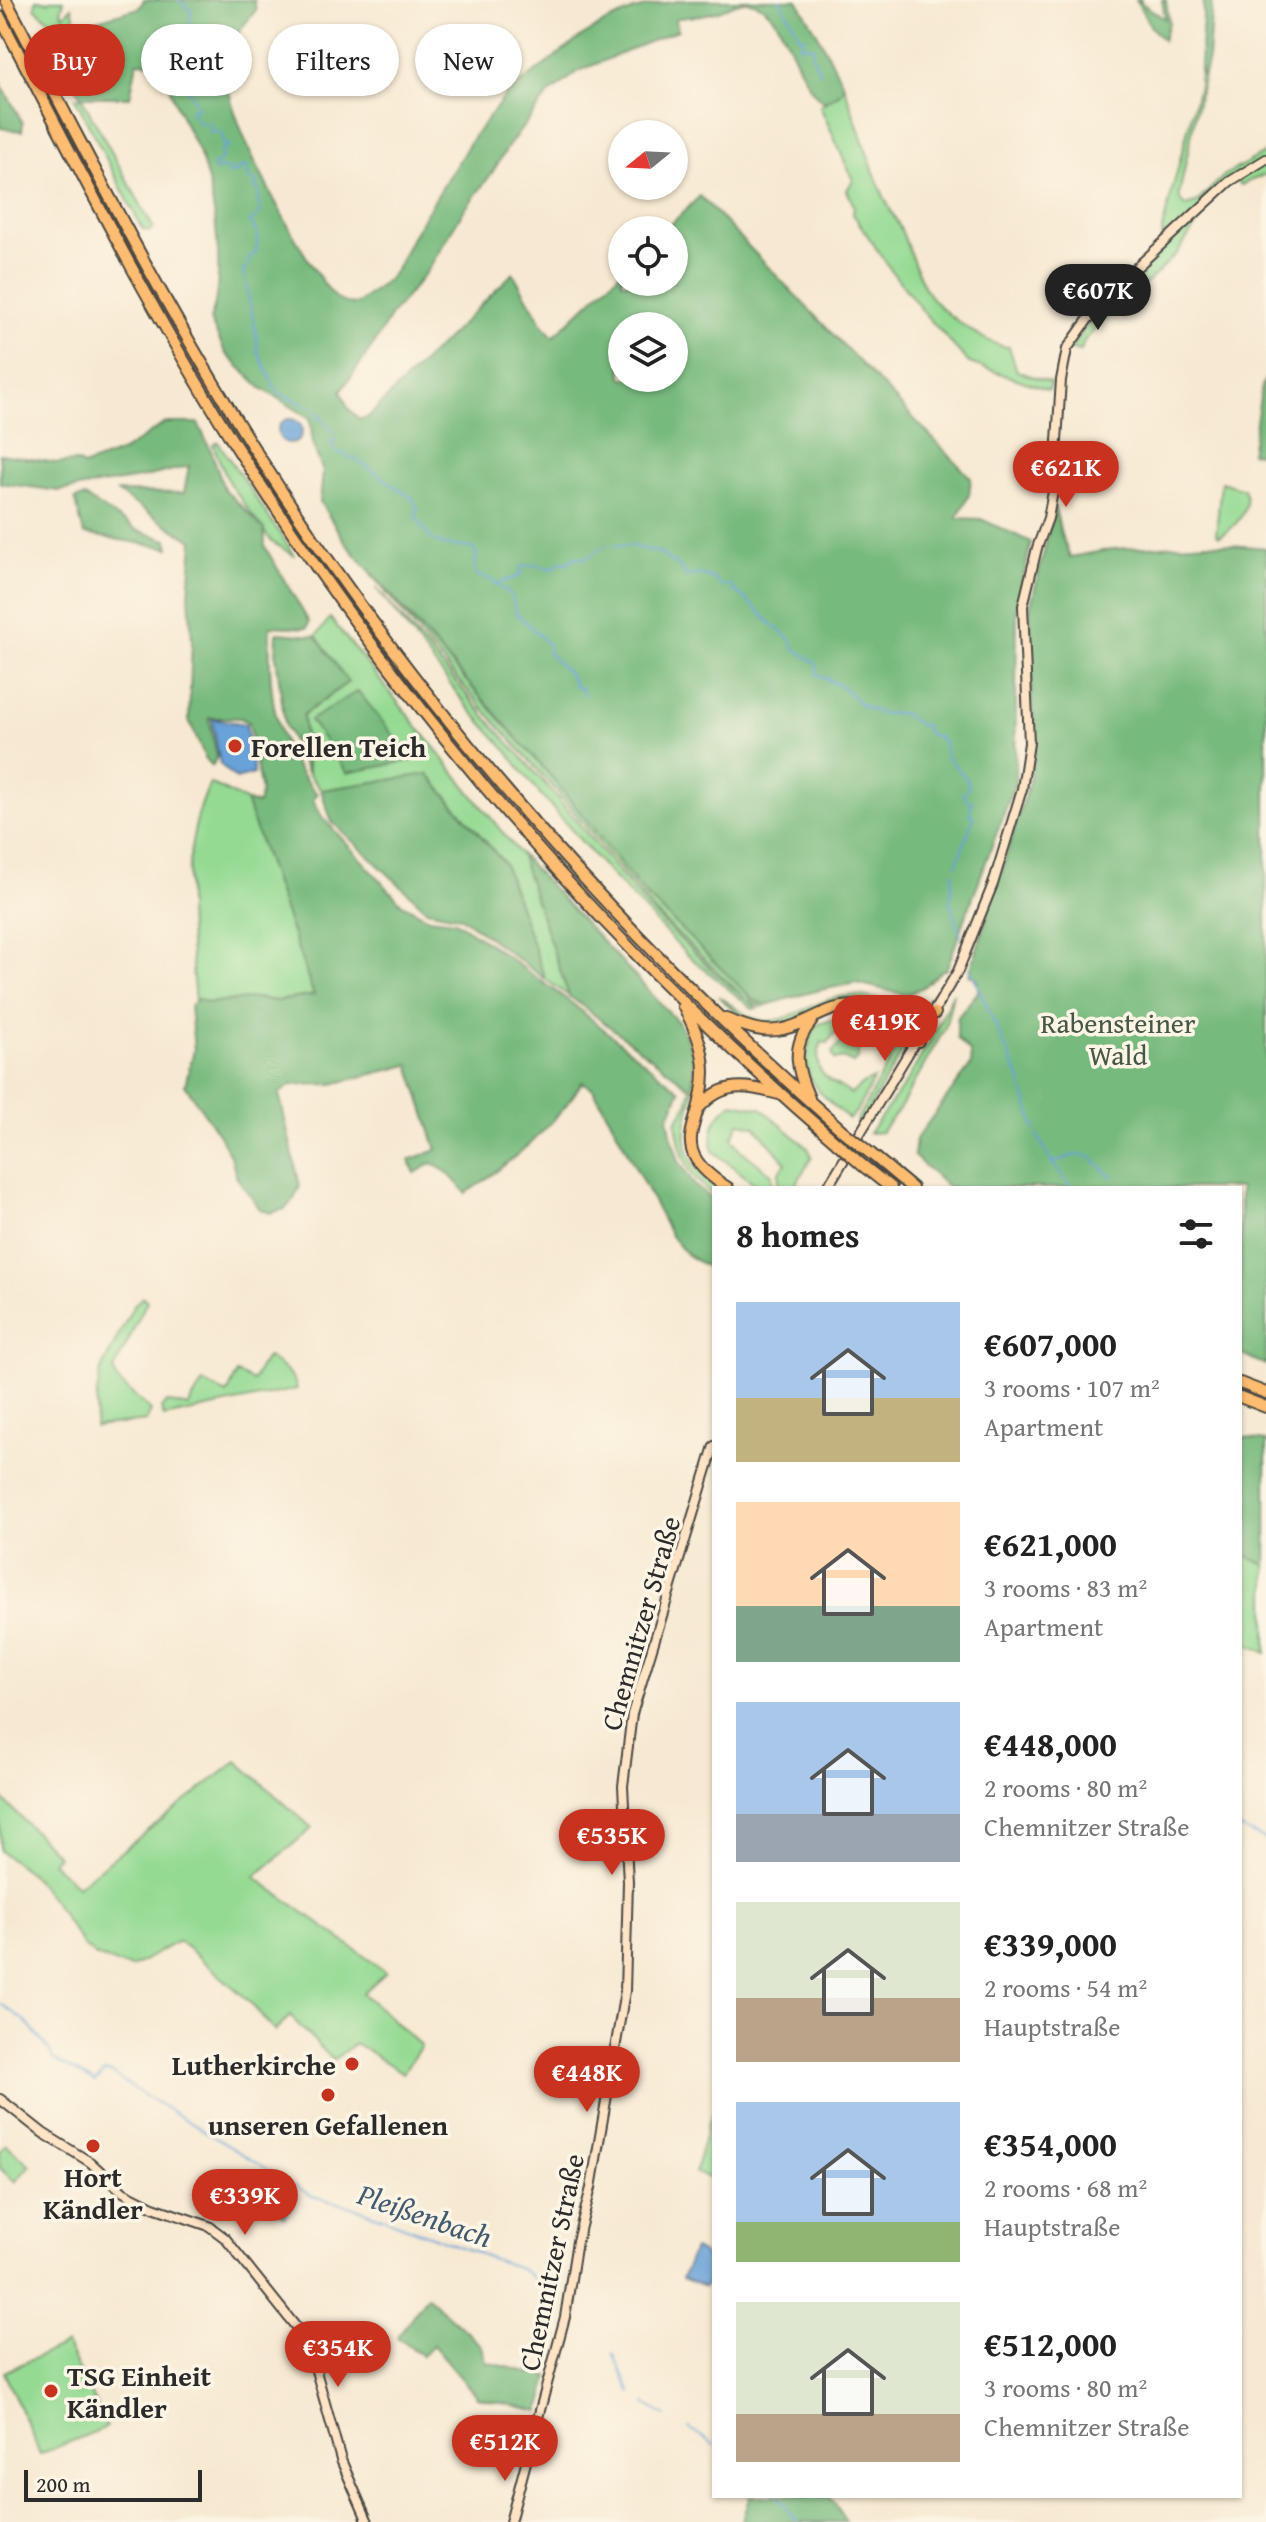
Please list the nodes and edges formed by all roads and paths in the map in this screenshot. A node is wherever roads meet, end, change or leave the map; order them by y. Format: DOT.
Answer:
graph roads {
  1 [pos="6,0"];
  2 [pos="0,17"];
  3 [pos="1266,159"];
  4 [pos="679,997"];
  5 [pos="935,1013"];
  6 [pos="818,1015"];
  7 [pos="717,1016"];
  8 [pos="898,1026"];
  9 [pos="918,1041"];
  10 [pos="781,1094"];
  11 [pos="812,1104"];
  12 [pos="697,1110"];
  13 [pos="725,1186"];
  14 [pos="828,1186"];
  15 [pos="888,1186"];
  16 [pos="910,1186"];
  17 [pos="1242,1384"];
  18 [pos="1266,1393"];
  19 [pos="1242,1398"];
  20 [pos="1266,1407"];
  21 [pos="712,1453"];
  22 [pos="0,2099"];
  23 [pos="368,2522"];
  24 [pos="510,2522"];
  1 -- 7 [label="highway"];
  2 -- 4 [label="highway"];
  3 -- 5 [label="main road"];
  4 -- 10 [label="highway"];
  4 -- 12 [label="highway"];
  5 -- 8 [label="highway"];
  5 -- 9 [label="main road"];
  6 -- 7 [label="highway"];
  6 -- 8 [label="highway"];
  6 -- 11 [label="highway"];
  7 -- 11 [label="highway"];
  8 -- 9 [label="highway"];
  9 -- 14 [label="main road"];
  10 -- 12 [label="highway"];
  10 -- 15 [label="highway, bridge"];
  11 -- 16 [label="highway, bridge"];
  12 -- 13 [label="highway"];
  17 -- 18 [label="highway"];
  19 -- 20 [label="highway"];
  21 -- 24 [label="main road, Chemnitzer Straße"];
  22 -- 23 [label="main road"];
}
